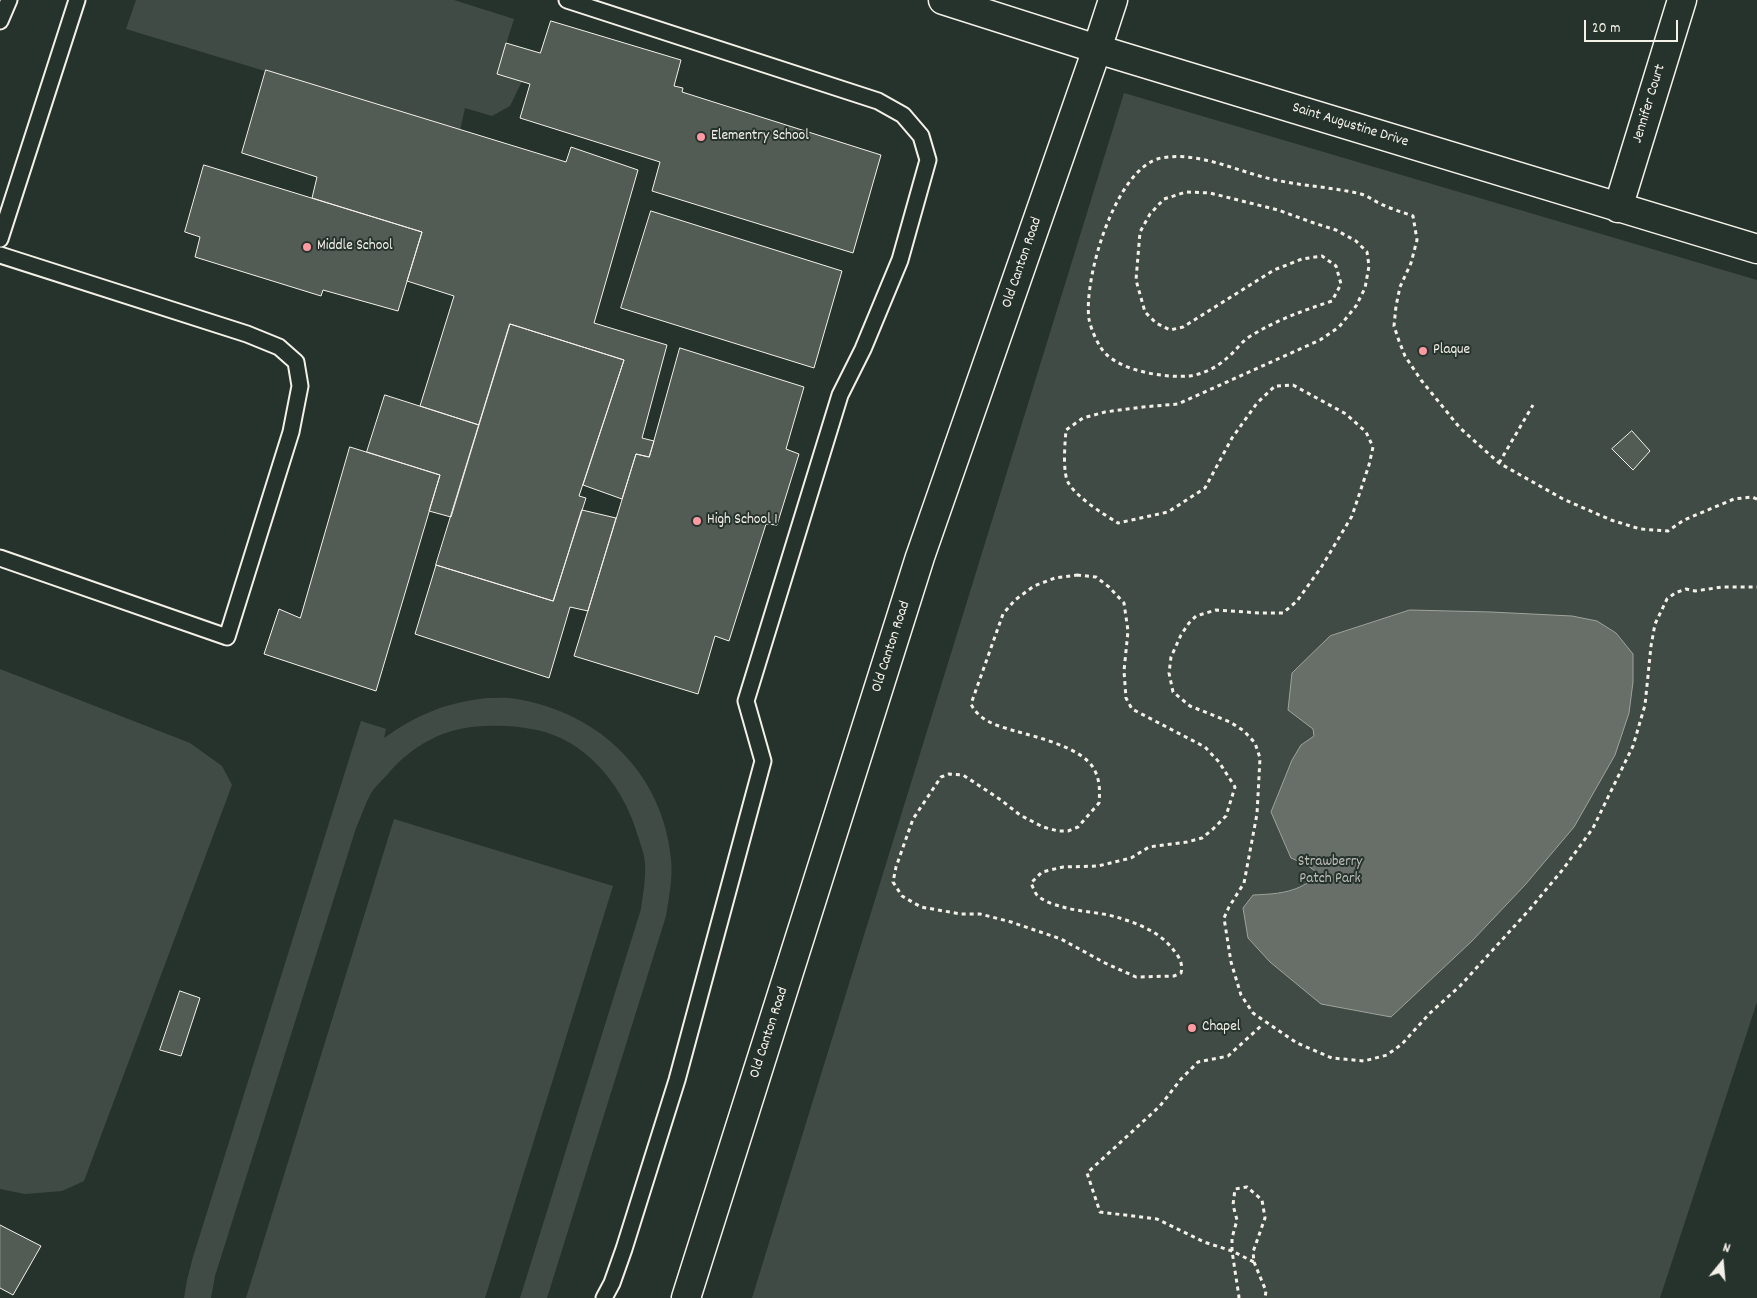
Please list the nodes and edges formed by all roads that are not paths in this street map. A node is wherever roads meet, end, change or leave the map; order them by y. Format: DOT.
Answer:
graph roads {
  1 [pos="9,0"];
  2 [pos="77,0"];
  3 [pos="567,0"];
  4 [pos="943,0"];
  5 [pos="1113,0"];
  6 [pos="1682,0"];
  7 [pos="0,22"];
  8 [pos="1098,49"];
  9 [pos="1618,208"];
  10 [pos="0,239"];
  11 [pos="1757,249"];
  12 [pos="0,255"];
  13 [pos="0,558"];
  14 [pos="604,1298"];
  15 [pos="686,1298"];
  1 -- 7 [label="lane"];
  2 -- 10 [label="lane"];
  3 -- 14 [label="lane"];
  4 -- 8 [label="main road, Saint Augustine Drive"];
  5 -- 8 [label="main road, Old Canton Road"];
  6 -- 9 [label="main road, Jennifer Court"];
  8 -- 9 [label="main road, Saint Augustine Drive"];
  8 -- 15 [label="main road, Old Canton Road"];
  9 -- 11 [label="main road, Saint Augustine Drive"];
  12 -- 13 [label="lane"];
}
